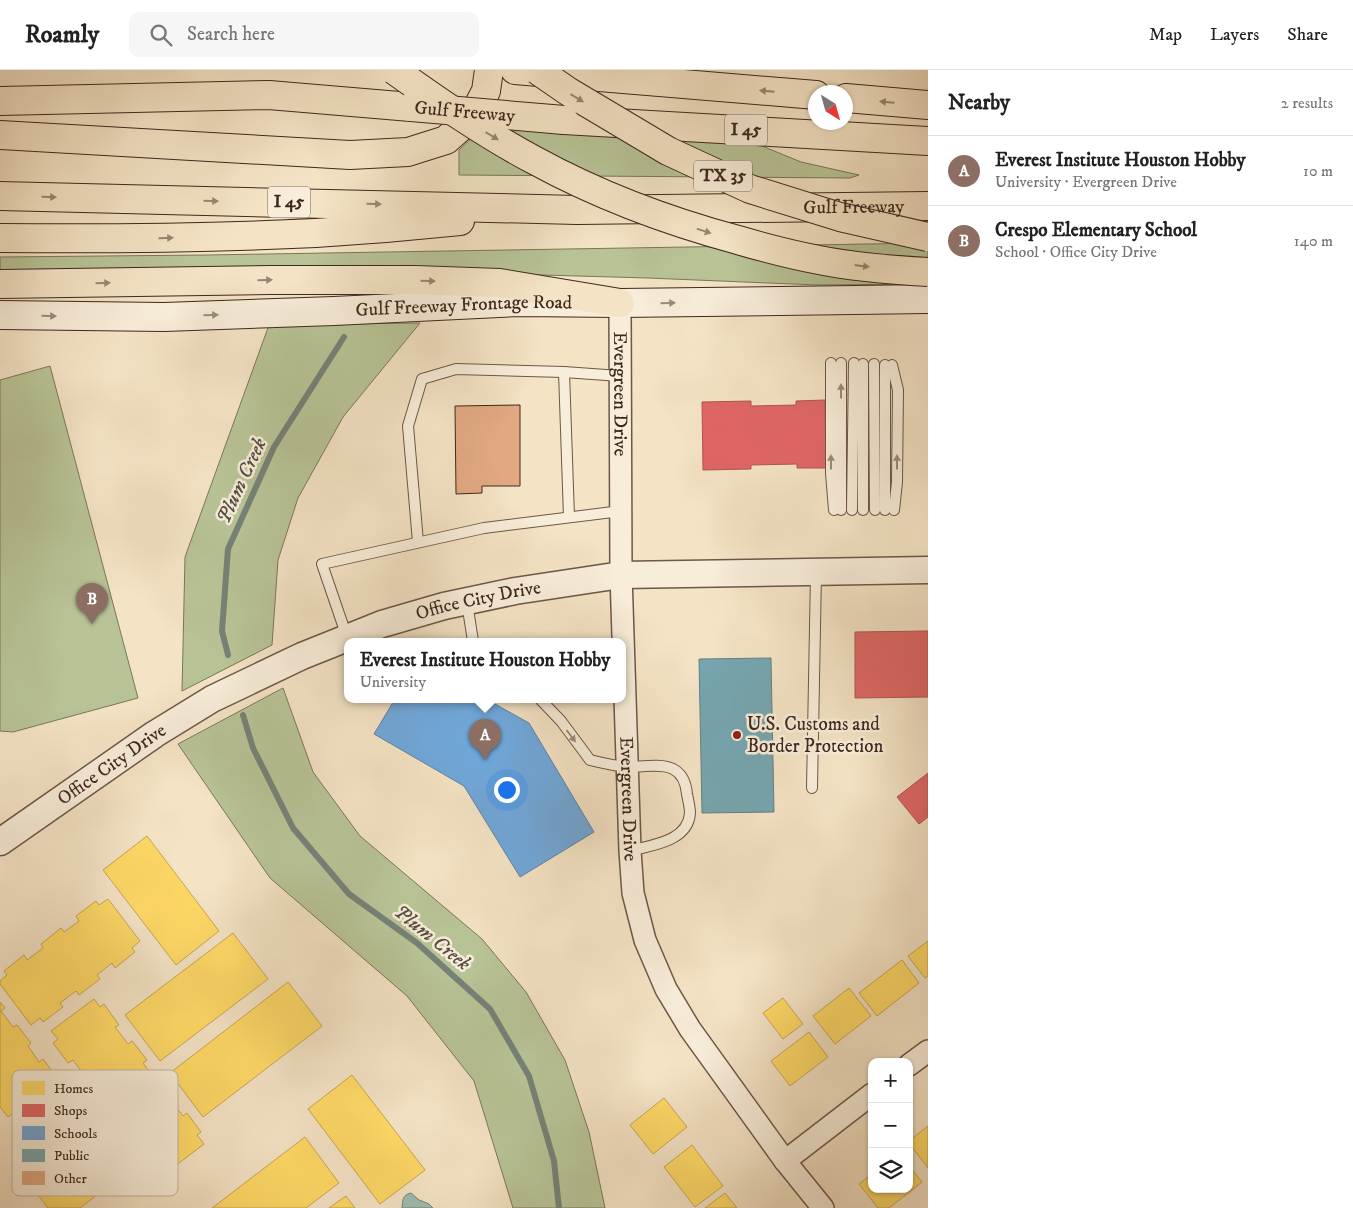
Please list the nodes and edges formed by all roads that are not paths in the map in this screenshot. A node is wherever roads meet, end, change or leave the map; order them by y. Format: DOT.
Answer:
graph roads {
  1 [pos="394,70"];
  2 [pos="489,70"];
  3 [pos="514,70"];
  4 [pos="537,70"];
  5 [pos="0,83"];
  6 [pos="269,95"];
  7 [pos="808,95"];
  8 [pos="853,99"];
  9 [pos="0,101"];
  10 [pos="928,105"];
  11 [pos="0,135"];
  12 [pos="928,141"];
  13 [pos="0,196"];
  14 [pos="928,206"];
  15 [pos="577,210"];
  16 [pos="928,237"];
  17 [pos="0,238"];
  18 [pos="928,272"];
  19 [pos="0,284"];
  20 [pos="928,299"];
  21 [pos="620,303"];
  22 [pos="0,315"];
  23 [pos="836,363"];
  24 [pos="874,364"];
  25 [pos="888,365"];
  26 [pos="564,372"];
  27 [pos="620,376"];
  28 [pos="863,510"];
  29 [pos="621,511"];
  30 [pos="569,517"];
  31 [pos="418,542"];
  32 [pos="928,570"];
  33 [pos="816,572"];
  34 [pos="621,575"];
  35 [pos="467,602"];
  36 [pos="347,638"];
  37 [pos="473,638"];
  38 [pos="623,638"];
  39 [pos="344,639"];
  40 [pos="544,703"];
  41 [pos="625,703"];
  42 [pos="627,767"];
  43 [pos="812,788"];
  44 [pos="0,842"];
  45 [pos="630,851"];
  46 [pos="928,1051"];
  47 [pos="913,1062"];
  48 [pos="868,1097"];
  49 [pos="785,1161"];
  50 [pos="823,1208"];
  1 -- 18 [label="highway, one-way, bridge"];
  2 -- 11 [label="highway"];
  7 -- 3 [label="highway, I 45, one-way, bridge"];
  4 -- 16 [label="highway, TX 35, one-way, bridge"];
  5 -- 6 [label="highway"];
  6 -- 9 [label="highway, Gulf Freeway / I 45"];
  6 -- 12 [label="highway, Gulf Freeway / I 45, bridge"];
  10 -- 8 [label="highway, one-way"];
  13 -- 15 [label="highway, Gulf Freeway / I 45, one-way"];
  14 -- 15 [label="highway, Gulf Freeway / I 45"];
  17 -- 15 [label="highway, one-way"];
  19 -- 21 [label="highway, one-way"];
  21 -- 20 [label="main road, Gulf Freeway Frontage Road, one-way"];
  22 -- 21 [label="main road, Gulf Freeway Frontage Road, one-way"];
  21 -- 27 [label="street, Evergreen Drive"];
  28 -- 23 [label="lane, one-way"];
  24 -- 25 [label="lane, one-way"];
  26 -- 27 [label="lane"];
  26 -- 30 [label="lane"];
  26 -- 31 [label="lane"];
  27 -- 29 [label="street, Evergreen Drive"];
  29 -- 30 [label="lane"];
  29 -- 34 [label="street, Evergreen Drive"];
  30 -- 31 [label="lane"];
  31 -- 36 [label="lane"];
  32 -- 33 [label="street, Office City Drive"];
  33 -- 34 [label="street, Office City Drive"];
  33 -- 43 [label="lane"];
  34 -- 35 [label="street, Office City Drive"];
  34 -- 38 [label="street, Evergreen Drive"];
  35 -- 36 [label="street, Office City Drive"];
  35 -- 37 [label="lane"];
  39 -- 44 [label="street, Office City Drive"];
  40 -- 42 [label="lane, one-way"];
  41 -- 42 [label="street, Evergreen Drive"];
  42 -- 45 [label="street, Evergreen Drive"];
  42 -- 45 [label="lane"];
  45 -- 49 [label="street, Evergreen Drive"];
  46 -- 47 [label="street"];
  48 -- 49 [label="street"];
  49 -- 50 [label="street, Evergreen Drive"];
}
